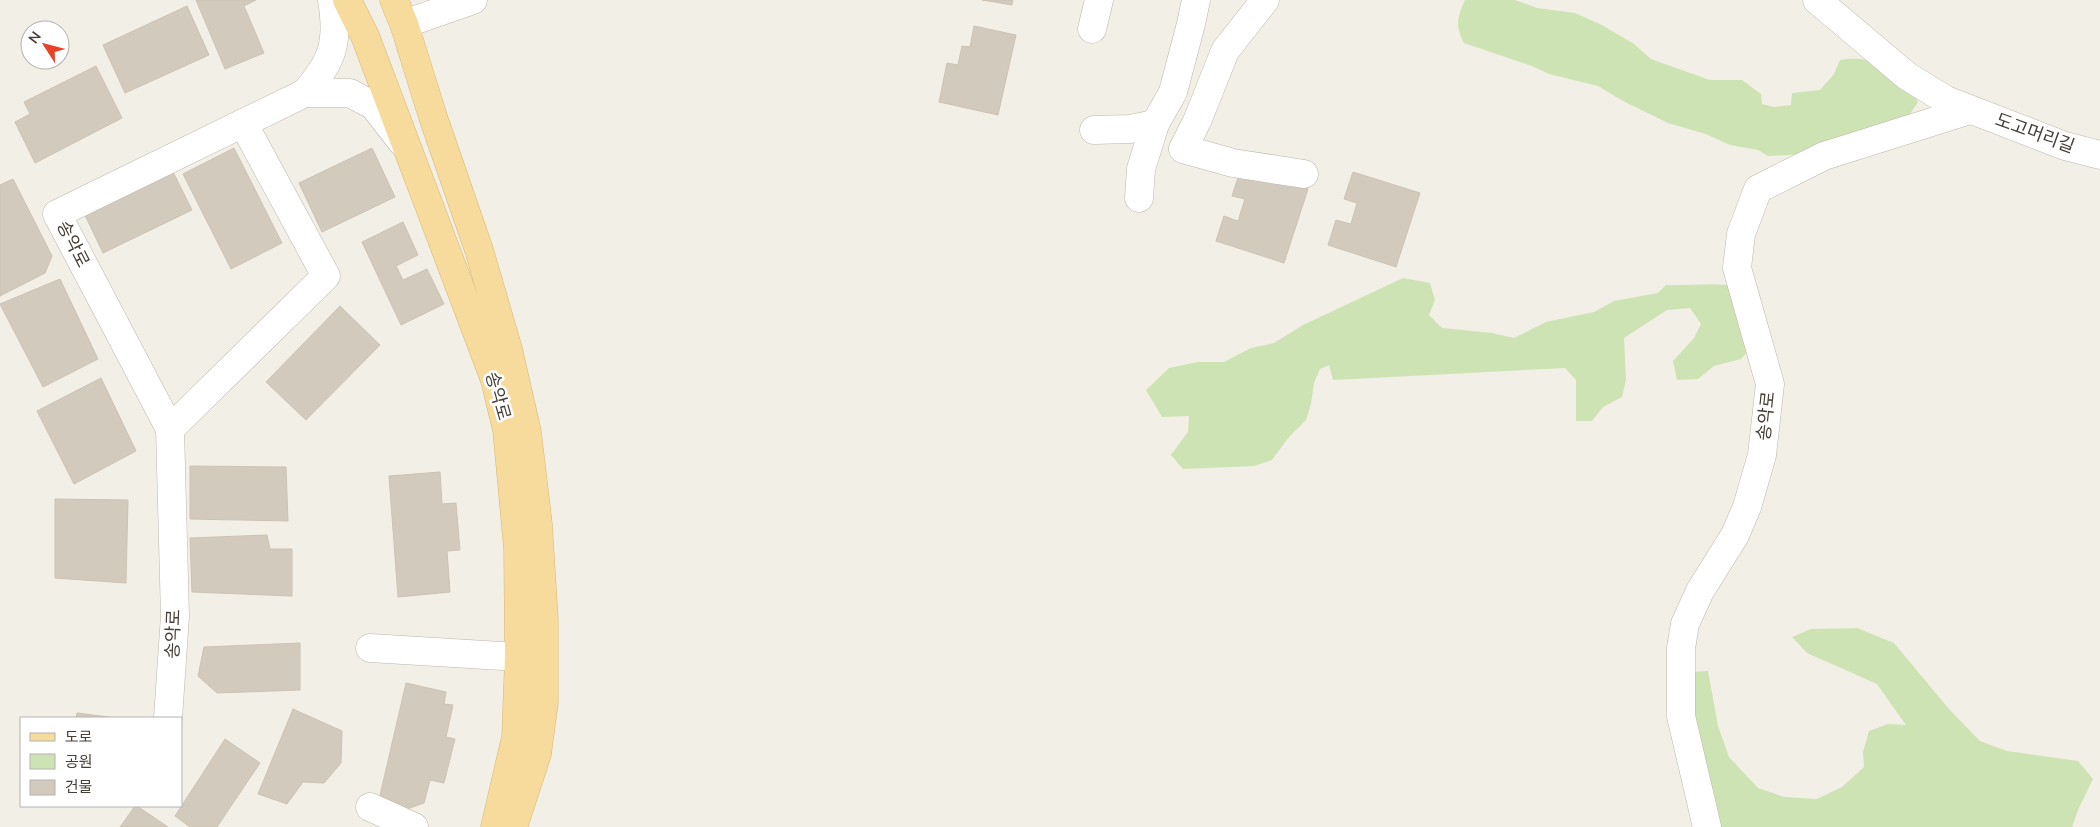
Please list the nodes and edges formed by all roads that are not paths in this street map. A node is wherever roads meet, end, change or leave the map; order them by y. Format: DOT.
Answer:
graph roads {
  1 [pos="332,0"];
  2 [pos="347,0"];
  3 [pos="473,0"];
  4 [pos="1099,0"];
  5 [pos="1196,0"];
  6 [pos="1265,0"];
  7 [pos="1817,0"];
  8 [pos="399,12"];
  9 [pos="1092,29"];
  10 [pos="305,93"];
  11 [pos="1970,110"];
  12 [pos="243,123"];
  13 [pos="1155,124"];
  14 [pos="1094,130"];
  15 [pos="408,149"];
  16 [pos="2100,155"];
  17 [pos="1304,174"];
  18 [pos="1139,198"];
  19 [pos="170,429"];
  20 [pos="370,648"];
  21 [pos="519,657"];
  22 [pos="168,717"];
  23 [pos="370,807"];
  24 [pos="414,827"];
  25 [pos="495,827"];
  26 [pos="513,827"];
  27 [pos="1708,827"];
  1 -- 10 [label="street"];
  2 -- 15 [label="main road, 송악로"];
  3 -- 8 [label="street"];
  4 -- 9 [label="street"];
  5 -- 13 [label="street"];
  6 -- 17 [label="street"];
  7 -- 11 [label="street, 도고머리길"];
  8 -- 26 [label="main road"];
  10 -- 12 [label="street, 송악로"];
  10 -- 15 [label="street, 송악로"];
  11 -- 16 [label="street, 도고머리길"];
  11 -- 27 [label="street, 송악로"];
  12 -- 19 [label="street"];
  12 -- 19 [label="street, 송악로"];
  13 -- 14 [label="street"];
  13 -- 18 [label="street"];
  15 -- 21 [label="main road, 송악로"];
  19 -- 22 [label="street, 송악로"];
  20 -- 21 [label="street"];
  21 -- 25 [label="main road, 송악로"];
  23 -- 24 [label="street"];
}
